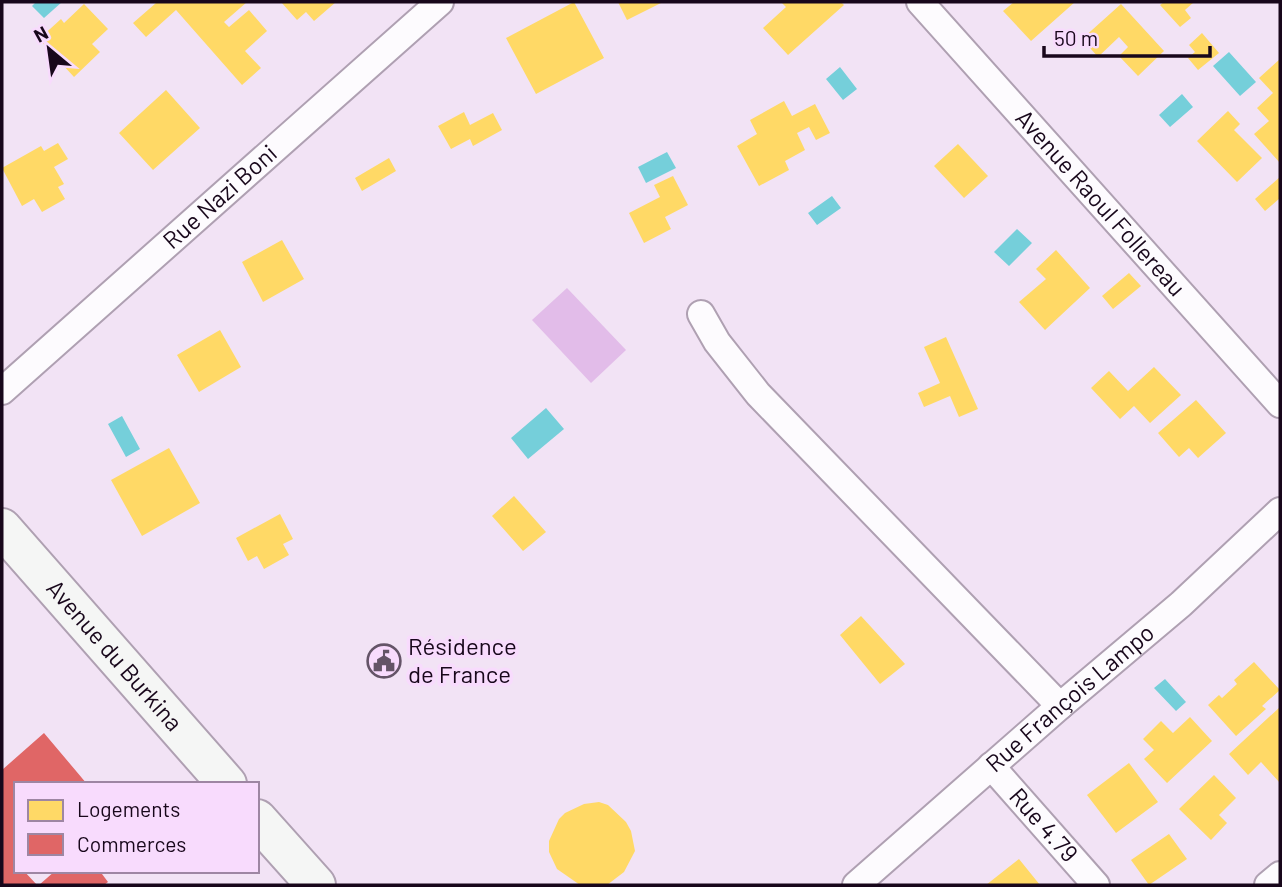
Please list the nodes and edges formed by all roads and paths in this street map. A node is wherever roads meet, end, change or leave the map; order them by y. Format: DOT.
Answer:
graph roads {
  1 [pos="440,2"];
  2 [pos="920,2"];
  3 [pos="701,314"];
  4 [pos="2,391"];
  5 [pos="1280,404"];
  6 [pos="1280,511"];
  7 [pos="2,528"];
  8 [pos="1060,706"];
  9 [pos="991,766"];
  10 [pos="224,782"];
  11 [pos="259,821"];
  12 [pos="1280,875"];
  13 [pos="316,885"];
  14 [pos="856,885"];
  15 [pos="1096,885"];
  16 [pos="1268,885"];
  1 -- 4 [label="street, Rue Nazi Boni"];
  2 -- 5 [label="street, Avenue Raoul Follereau"];
  3 -- 8 [label="street"];
  6 -- 8 [label="street, Rue François Lampo"];
  7 -- 10 [label="main road, Avenue du Burkina"];
  8 -- 9 [label="street, Rue François Lampo"];
  9 -- 14 [label="street, Rue François Lampo"];
  9 -- 15 [label="street, Rue 4.79"];
  11 -- 13 [label="main road"];
  12 -- 16 [label="street"];
}
